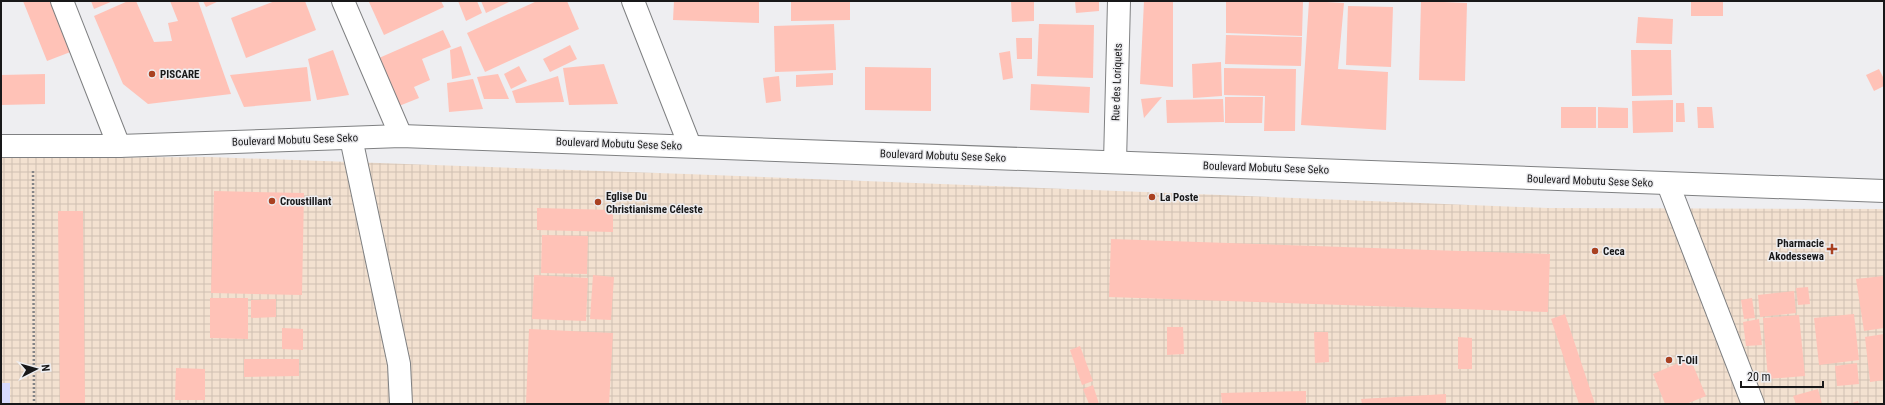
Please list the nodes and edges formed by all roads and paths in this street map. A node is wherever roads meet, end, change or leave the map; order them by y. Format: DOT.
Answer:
graph roads {
  1 [pos="62,1"];
  2 [pos="343,1"];
  3 [pos="633,1"];
  4 [pos="1119,1"];
  5 [pos="401,136"];
  6 [pos="351,138"];
  7 [pos="1,146"];
  8 [pos="32,146"];
  9 [pos="119,146"];
  10 [pos="690,146"];
  11 [pos="1115,162"];
  12 [pos="1668,184"];
  13 [pos="1884,191"];
  14 [pos="34,404"];
  15 [pos="401,404"];
  16 [pos="1753,404"];
  1 -- 9 [label="street"];
  2 -- 5 [label="street"];
  3 -- 10 [label="street"];
  4 -- 11 [label="street, Rue des Loriquets"];
  5 -- 6 [label="street, Boulevard Mobutu Sese Seko"];
  5 -- 10 [label="street, Boulevard Mobutu Sese Seko"];
  6 -- 9 [label="street, Boulevard Mobutu Sese Seko"];
  6 -- 15 [label="street"];
  7 -- 8 [label="street, Boulevard Mobutu Sese Seko"];
  8 -- 9 [label="street, Boulevard Mobutu Sese Seko"];
  8 -- 14 [label="path"];
  10 -- 11 [label="street, Boulevard Mobutu Sese Seko"];
  11 -- 12 [label="street, Boulevard Mobutu Sese Seko"];
  12 -- 13 [label="street, Boulevard Mobutu Sese Seko"];
  12 -- 16 [label="street"];
}
